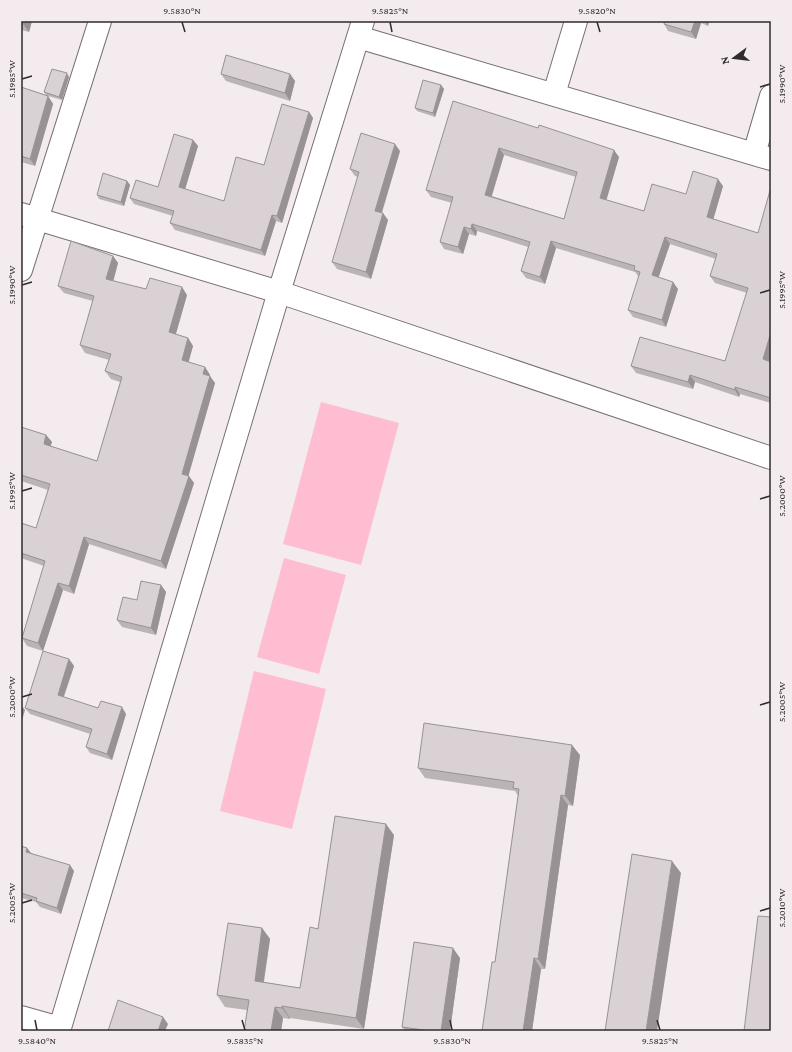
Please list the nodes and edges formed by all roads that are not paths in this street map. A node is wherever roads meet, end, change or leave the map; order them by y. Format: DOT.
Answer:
graph roads {
  1 [pos="100,21"];
  2 [pos="576,21"];
  3 [pos="361,29"];
  4 [pos="554,94"];
  5 [pos="771,96"];
  6 [pos="763,156"];
  7 [pos="29,216"];
  8 [pos="21,270"];
  9 [pos="279,292"];
  10 [pos="771,458"];
  11 [pos="21,1017"];
  12 [pos="59,1030"];
  1 -- 7 [label="street"];
  2 -- 4 [label="street"];
  3 -- 4 [label="street"];
  3 -- 9 [label="street"];
  4 -- 6 [label="street"];
  5 -- 6 [label="street"];
  7 -- 8 [label="street"];
  7 -- 9 [label="street"];
  9 -- 10 [label="street"];
  9 -- 12 [label="street"];
  11 -- 12 [label="street"];
}
